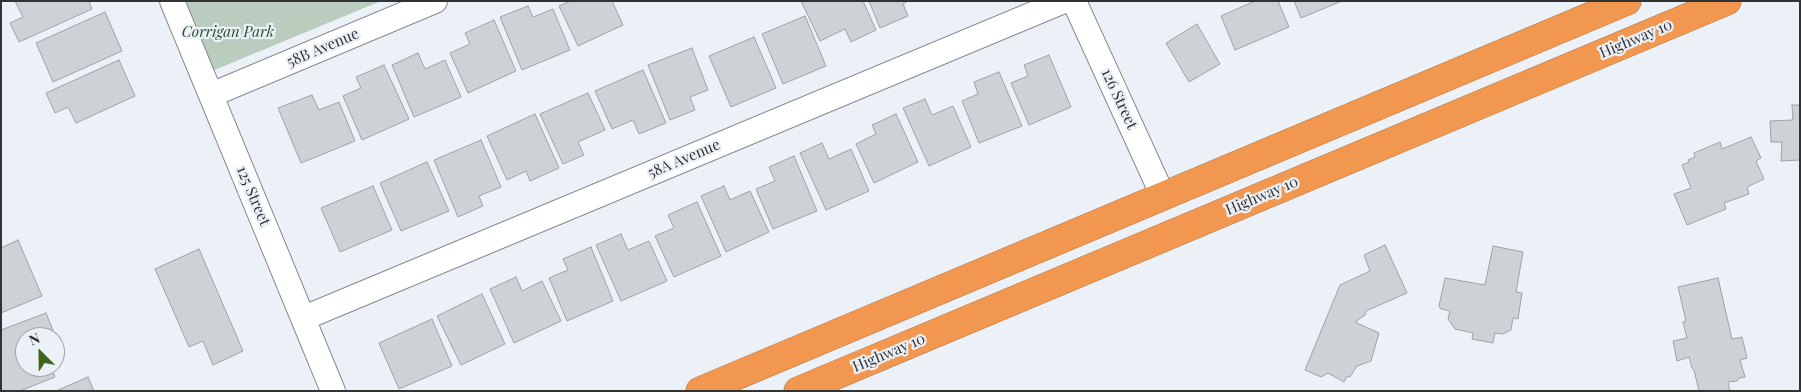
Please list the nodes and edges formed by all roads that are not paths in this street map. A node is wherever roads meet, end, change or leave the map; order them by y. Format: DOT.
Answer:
graph roads {
  1 [pos="172,1"];
  2 [pos="435,1"];
  3 [pos="1064,1"];
  4 [pos="1074,1"];
  5 [pos="1626,1"];
  6 [pos="1727,1"];
  7 [pos="211,95"];
  8 [pos="1163,196"];
  9 [pos="304,318"];
  10 [pos="334,391"];
  11 [pos="700,391"];
  12 [pos="798,391"];
  1 -- 7 [label="street, 125 Street"];
  2 -- 7 [label="street, 58B Avenue"];
  3 -- 9 [label="street, 58A Avenue"];
  4 -- 8 [label="street, 126 Street"];
  5 -- 8 [label="highway"];
  6 -- 12 [label="highway, Highway 10"];
  7 -- 9 [label="street, 125 Street"];
  8 -- 11 [label="highway"];
  9 -- 10 [label="street, 125 Street"];
}
